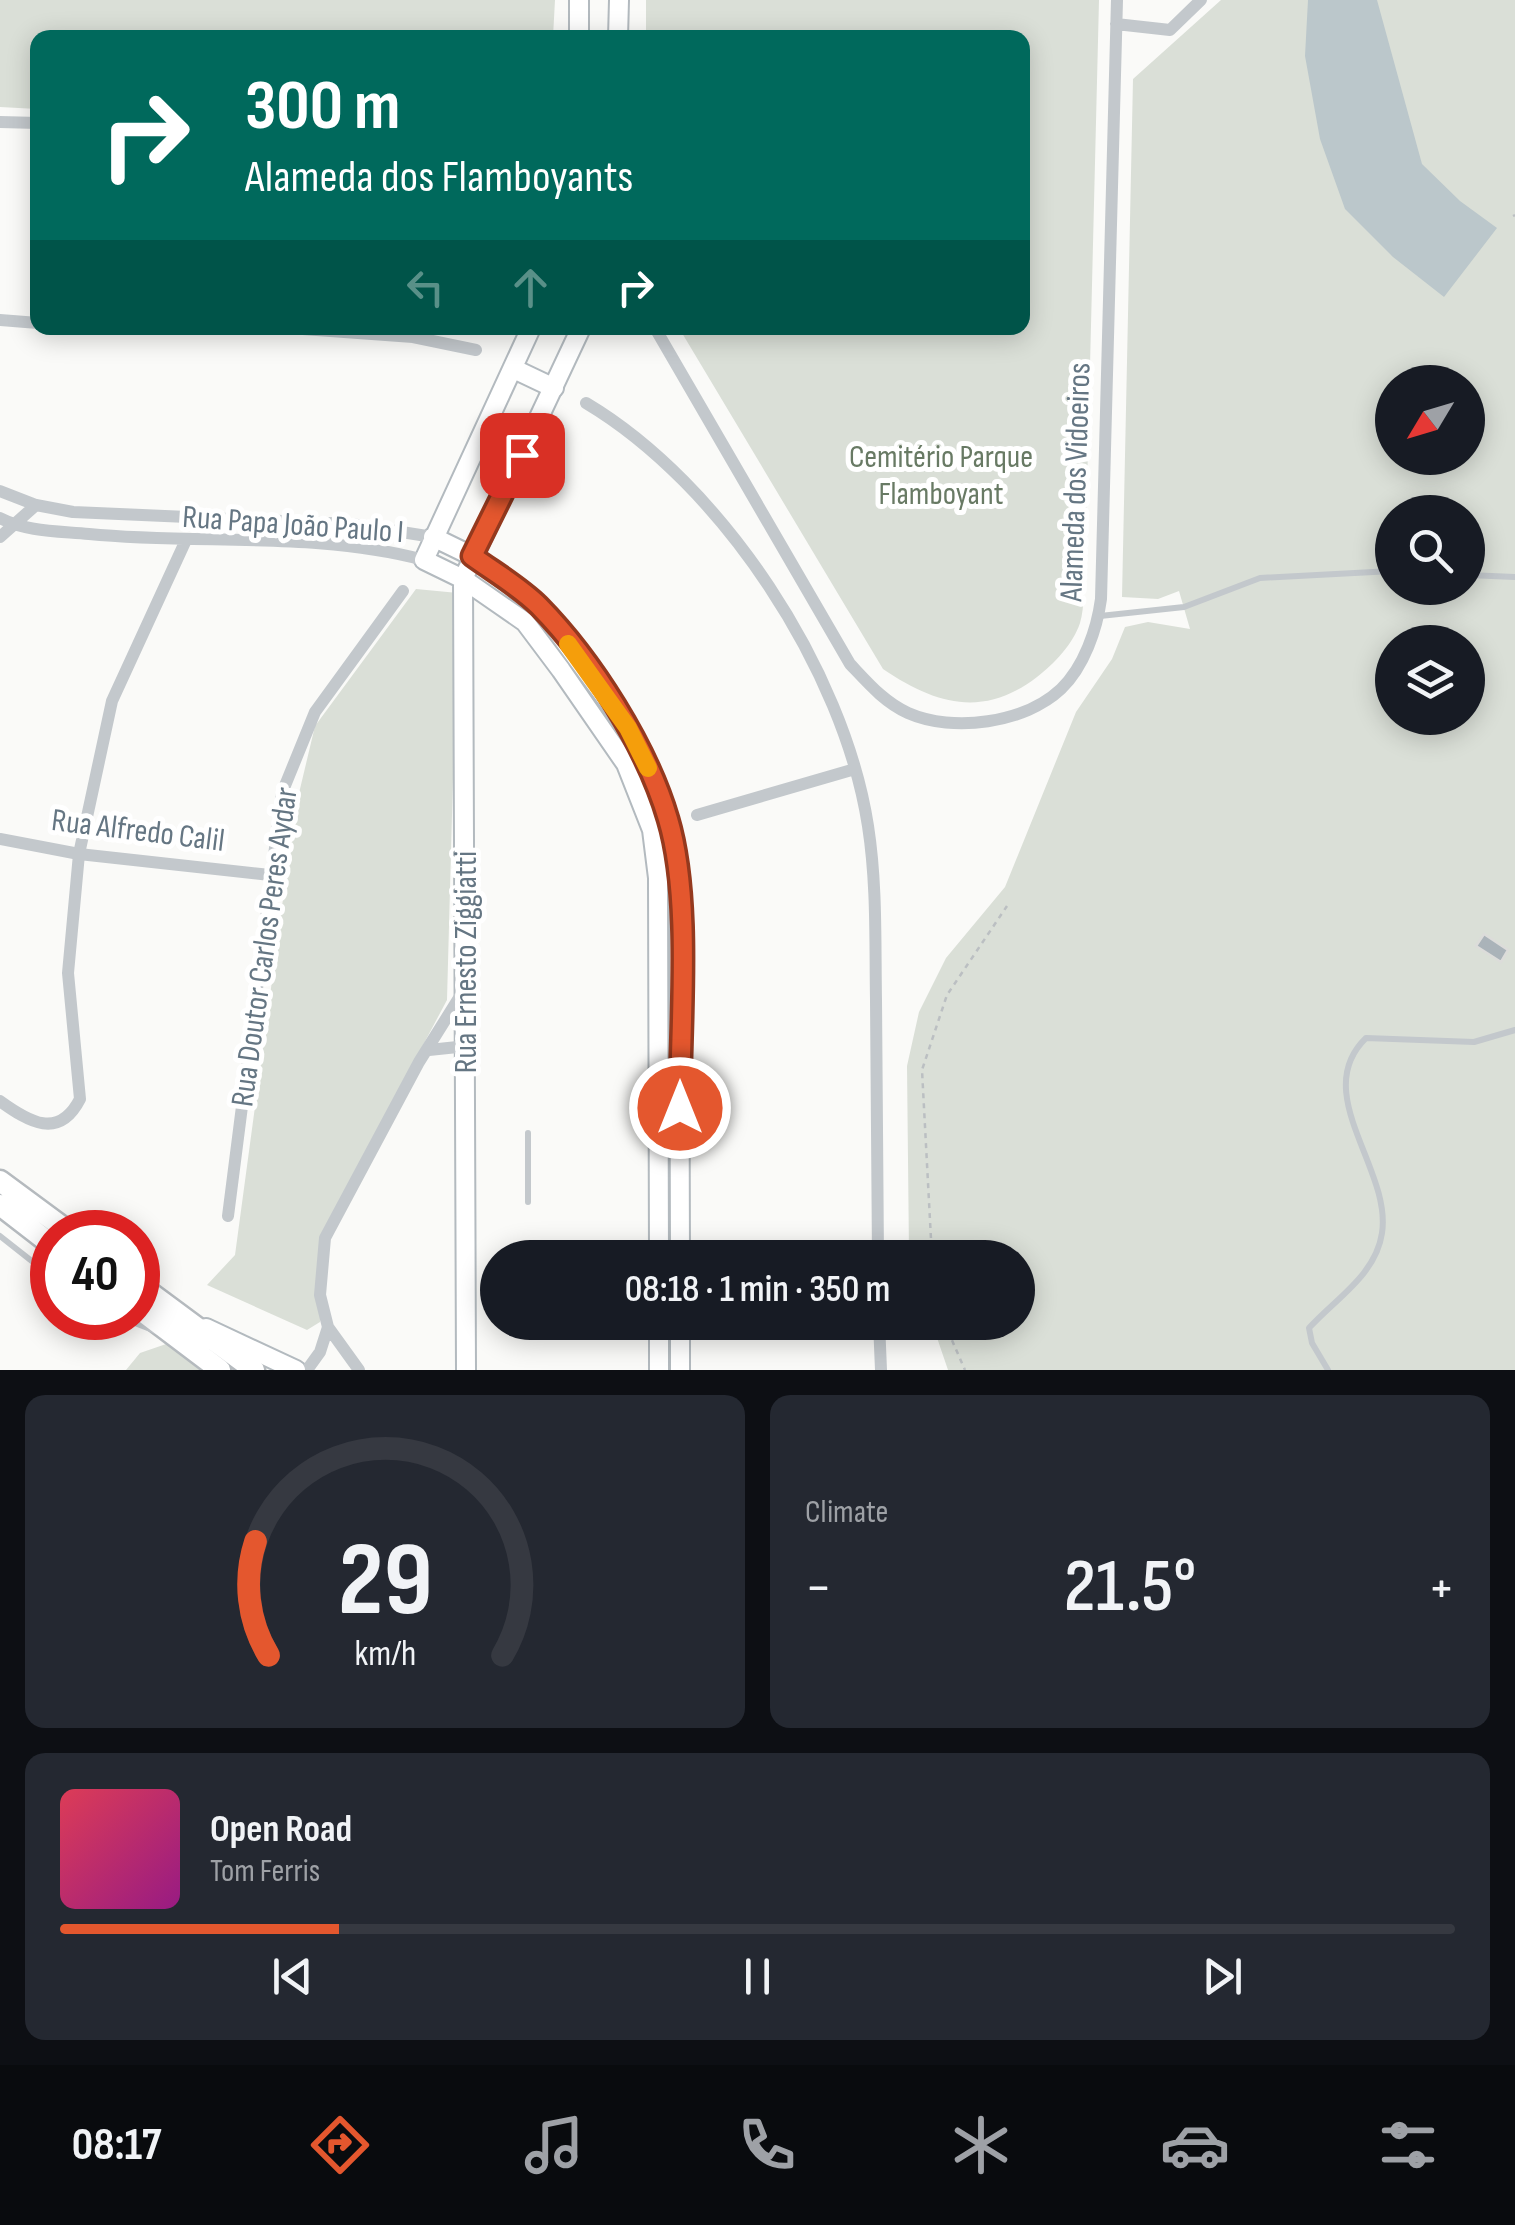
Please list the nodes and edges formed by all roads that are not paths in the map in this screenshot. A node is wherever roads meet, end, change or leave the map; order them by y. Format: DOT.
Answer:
graph roads {
  1 [pos="579,0"];
  2 [pos="619,0"];
  3 [pos="1117,0"];
  4 [pos="1201,0"];
  5 [pos="1116,24"];
  6 [pos="579,30"];
  7 [pos="618,30"];
  8 [pos="0,122"];
  9 [pos="30,123"];
  10 [pos="0,320"];
  11 [pos="30,322"];
  12 [pos="385,335"];
  13 [pos="528,335"];
  14 [pos="578,335"];
  15 [pos="659,335"];
  16 [pos="476,350"];
  17 [pos="514,369"];
  18 [pos="554,388"];
  19 [pos="586,403"];
  20 [pos="0,491"];
  21 [pos="36,506"];
  22 [pos="0,518"];
  23 [pos="16,526"];
  24 [pos="0,537"];
  25 [pos="433,537"];
  26 [pos="186,540"];
  27 [pos="472,556"];
  28 [pos="424,560"];
  29 [pos="1375,572"];
  30 [pos="1485,575"];
  31 [pos="1515,577"];
  32 [pos="463,579"];
  33 [pos="403,591"];
  34 [pos="1098,616"];
  35 [pos="855,770"];
  36 [pos="697,815"];
  37 [pos="0,838"];
  38 [pos="79,854"];
  39 [pos="270,875"];
  40 [pos="466,986"];
  41 [pos="1515,1030"];
  42 [pos="467,1046"];
  43 [pos="428,1050"];
  44 [pos="0,1101"];
  45 [pos="528,1133"];
  46 [pos="0,1181"];
  47 [pos="528,1202"];
  48 [pos="0,1205"];
  49 [pos="39,1210"];
  50 [pos="228,1216"];
  51 [pos="30,1228"];
  52 [pos="0,1236"];
  53 [pos="659,1240"];
  54 [pos="680,1240"];
  55 [pos="878,1240"];
  56 [pos="30,1260"];
  57 [pos="160,1307"];
  58 [pos="160,1318"];
  59 [pos="160,1325"];
  60 [pos="328,1327"];
  61 [pos="180,1328"];
  62 [pos="659,1340"];
  63 [pos="680,1340"];
  64 [pos="880,1340"];
  65 [pos="220,1370"];
  66 [pos="254,1370"];
  67 [pos="296,1370"];
  68 [pos="306,1370"];
  69 [pos="359,1370"];
  70 [pos="466,1370"];
  71 [pos="659,1370"];
  72 [pos="680,1370"];
  73 [pos="881,1370"];
  74 [pos="1328,1370"];
  1 -- 6 [label="street"];
  2 -- 7 [label="street"];
  3 -- 5 [label="street, Alameda dos Vidoeiros"];
  4 -- 5 [label="street"];
  5 -- 34 [label="street, Alameda dos Vidoeiros"];
  8 -- 9 [label="street"];
  10 -- 11 [label="street"];
  12 -- 16 [label="street"];
  13 -- 17 [label="street"];
  14 -- 18 [label="street, Rua Ernesto Ziggiatti"];
  15 -- 34 [label="street, Alameda dos Vidoeiros"];
  17 -- 18 [label="street"];
  17 -- 25 [label="street"];
  18 -- 27 [label="street, Rua Ernesto Ziggiatti"];
  19 -- 35 [label="street"];
  20 -- 21 [label="street, Rua Papa João Paulo I"];
  21 -- 23 [label="street"];
  21 -- 25 [label="street, Rua Papa João Paulo I"];
  22 -- 23 [label="street, Rua Papa João Paulo I"];
  23 -- 24 [label="street"];
  23 -- 26 [label="street, Rua Papa João Paulo I"];
  25 -- 27 [label="street, Rua Papa João Paulo I"];
  25 -- 28 [label="street"];
  26 -- 28 [label="street, Rua Papa João Paulo I"];
  26 -- 38 [label="street"];
  27 -- 32 [label="street, Rua Ernesto Ziggiatti"];
  27 -- 54 [label="street, Rua Papa João Paulo I"];
  28 -- 32 [label="street, Rua Papa João Paulo I"];
  29 -- 34 [label="lane"];
  30 -- 31 [label="lane"];
  32 -- 40 [label="street, Rua Ernesto Ziggiatti"];
  32 -- 53 [label="street, Rua Papa João Paulo I"];
  33 -- 39 [label="street, Rua Doutor Carlos Peres Aydar"];
  35 -- 36 [label="street"];
  35 -- 55 [label="street"];
  37 -- 38 [label="street, Rua Alfredo Calil"];
  38 -- 39 [label="street, Rua Alfredo Calil"];
  38 -- 44 [label="street"];
  39 -- 50 [label="street, Rua Doutor Carlos Peres Aydar"];
  40 -- 42 [label="street, Rua Ernesto Ziggiatti"];
  40 -- 43 [label="street"];
  41 -- 74 [label="lane"];
  42 -- 43 [label="street"];
  42 -- 70 [label="street, Rua Ernesto Ziggiatti"];
  43 -- 60 [label="street"];
  45 -- 47 [label="lane"];
  46 -- 49 [label="main road"];
  48 -- 51 [label="main road"];
  52 -- 56 [label="lane"];
  57 -- 61 [label="main road"];
  58 -- 61 [label="main road"];
  59 -- 61 [label="lane"];
  60 -- 68 [label="street"];
  60 -- 69 [label="street"];
  61 -- 65 [label="main road"];
  61 -- 66 [label="main road"];
  61 -- 67 [label="street"];
  62 -- 71 [label="street"];
  63 -- 72 [label="street"];
  64 -- 73 [label="street"];
}
